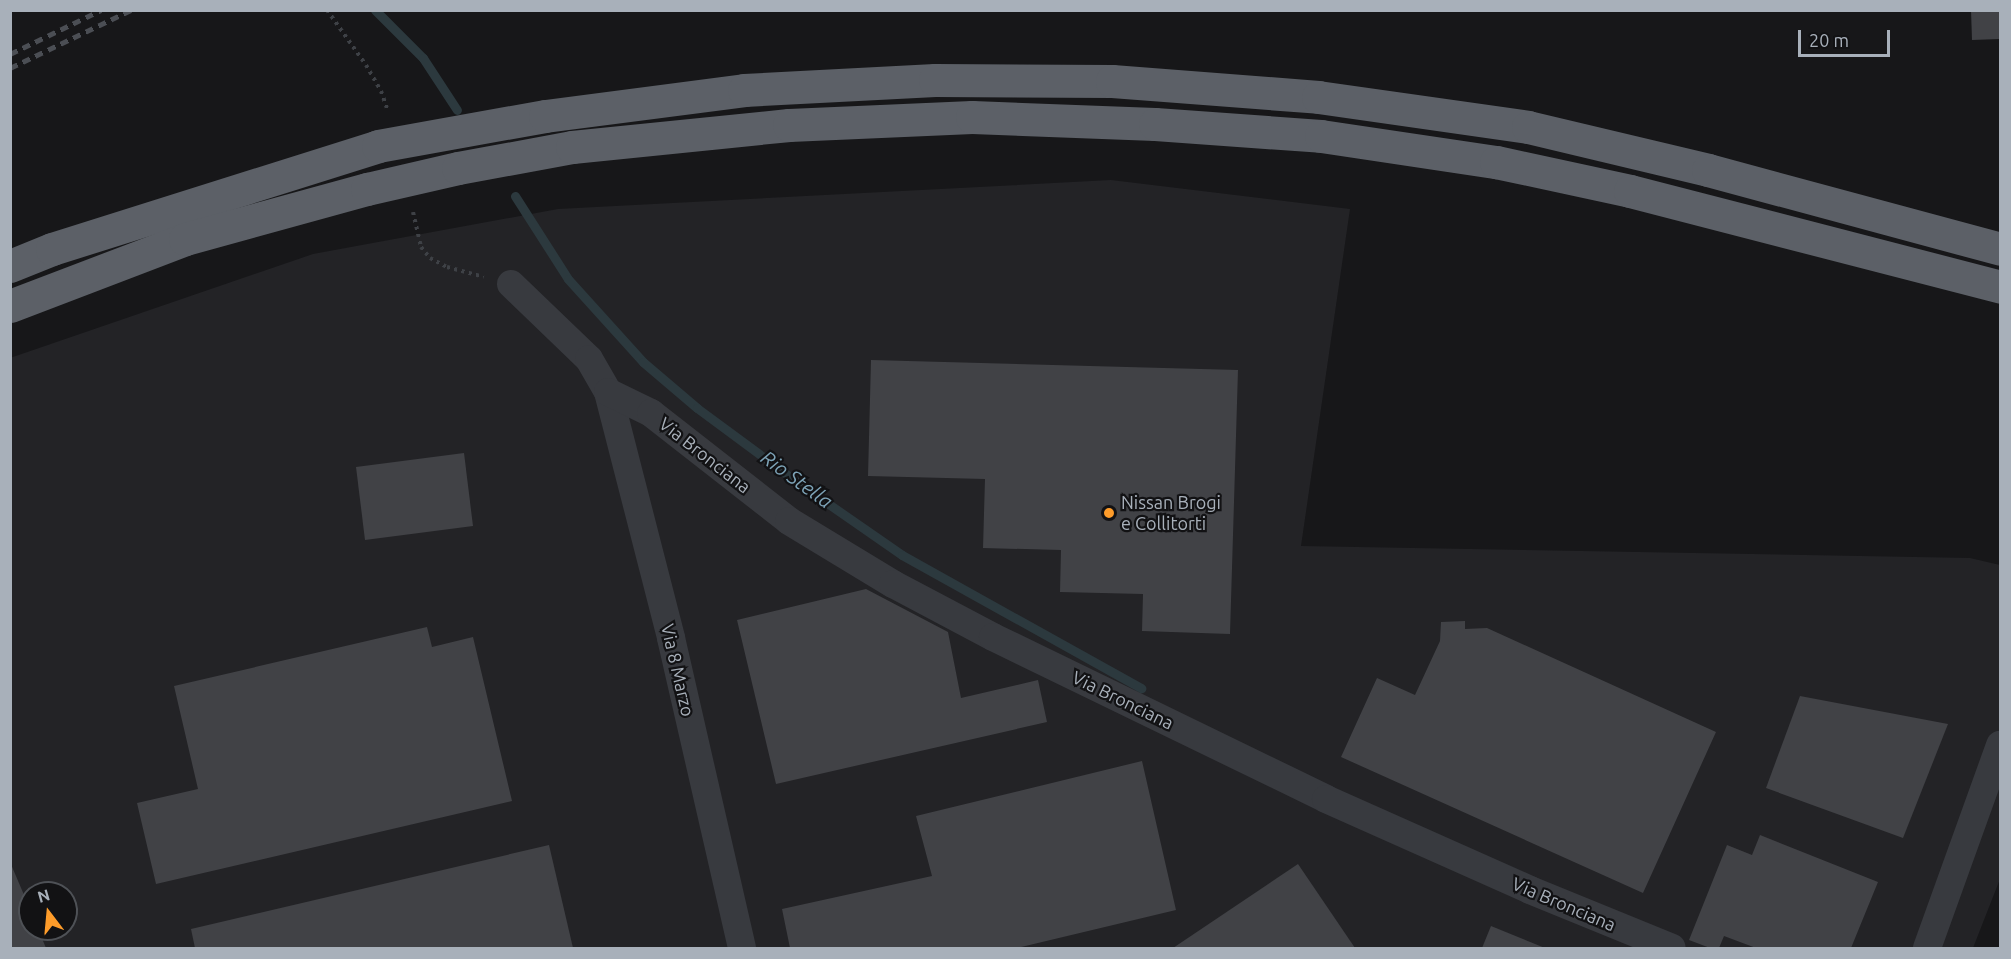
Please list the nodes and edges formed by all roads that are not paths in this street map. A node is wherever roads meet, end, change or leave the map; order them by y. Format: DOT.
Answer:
graph roads {
  1 [pos="2001,249"];
  2 [pos="10,266"];
  3 [pos="511,284"];
  4 [pos="2001,287"];
  5 [pos="10,306"];
  6 [pos="608,392"];
  7 [pos="2001,746"];
  8 [pos="742,948"];
  9 [pos="1672,948"];
  10 [pos="1927,948"];
  1 -- 2 [label="highway"];
  3 -- 6 [label="street, Via 8 Marzo"];
  4 -- 5 [label="highway"];
  6 -- 8 [label="street, Via 8 Marzo"];
  6 -- 9 [label="street, Via Bronciana"];
  7 -- 10 [label="street"];
}
